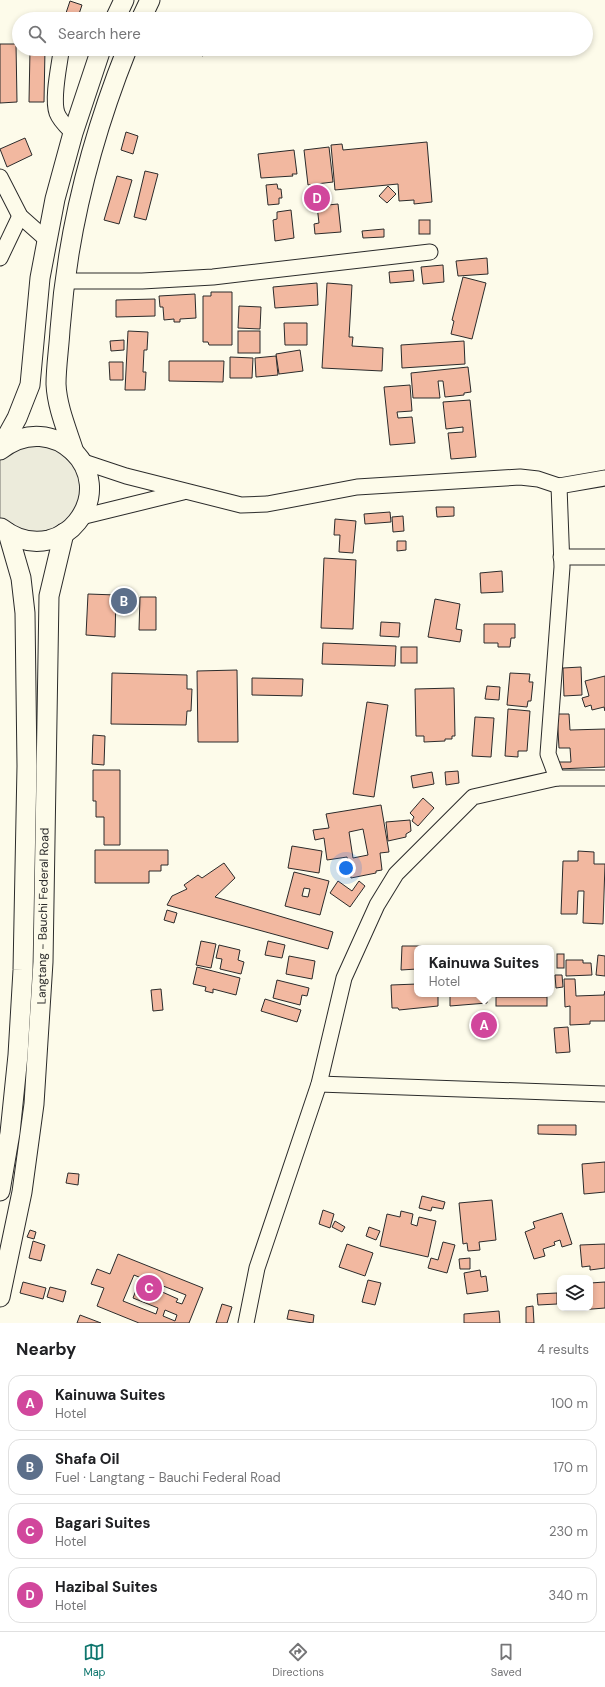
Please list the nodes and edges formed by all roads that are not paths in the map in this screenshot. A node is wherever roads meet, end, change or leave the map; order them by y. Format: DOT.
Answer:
graph roads {
  1 [pos="124,0"];
  2 [pos="150,0"];
  3 [pos="118,12"];
  4 [pos="144,12"];
  5 [pos="61,56"];
  6 [pos="99,56"];
  7 [pos="125,56"];
  8 [pos="73,133"];
  9 [pos="0,177"];
  10 [pos="20,216"];
  11 [pos="47,240"];
  12 [pos="430,252"];
  13 [pos="0,258"];
  14 [pos="64,281"];
  15 [pos="0,450"];
  16 [pos="77,456"];
  17 [pos="605,478"];
  18 [pos="559,486"];
  19 [pos="185,491"];
  20 [pos="81,517"];
  21 [pos="4,530"];
  22 [pos="64,533"];
  23 [pos="561,557"];
  24 [pos="605,557"];
  25 [pos="557,778"];
  26 [pos="605,778"];
  27 [pos="319,1084"];
  28 [pos="605,1094"];
  29 [pos="0,1191"];
  30 [pos="0,1297"];
  31 [pos="246,1323"];
  1 -- 3 [label="main road"];
  2 -- 4 [label="main road"];
  5 -- 8 [label="street"];
  6 -- 8 [label="main road"];
  7 -- 14 [label="main road"];
  8 -- 11 [label="main road"];
  9 -- 10 [label="street"];
  10 -- 11 [label="street"];
  10 -- 13 [label="street"];
  11 -- 15 [label="main road"];
  12 -- 14 [label="street"];
  14 -- 16 [label="main road"];
  15 -- 16 [label="main road"];
  16 -- 19 [label="street"];
  16 -- 20 [label="main road"];
  17 -- 18 [label="street"];
  18 -- 19 [label="street"];
  18 -- 23 [label="street"];
  19 -- 20 [label="street"];
  20 -- 22 [label="main road"];
  21 -- 22 [label="main road"];
  21 -- 29 [label="main road, Langtang - Bauchi Federal Road"];
  22 -- 30 [label="main road, Langtang - Bauchi Federal Road"];
  23 -- 24 [label="street"];
  23 -- 25 [label="street"];
  25 -- 26 [label="street"];
  25 -- 27 [label="street"];
  27 -- 28 [label="street"];
  27 -- 31 [label="street"];
}
